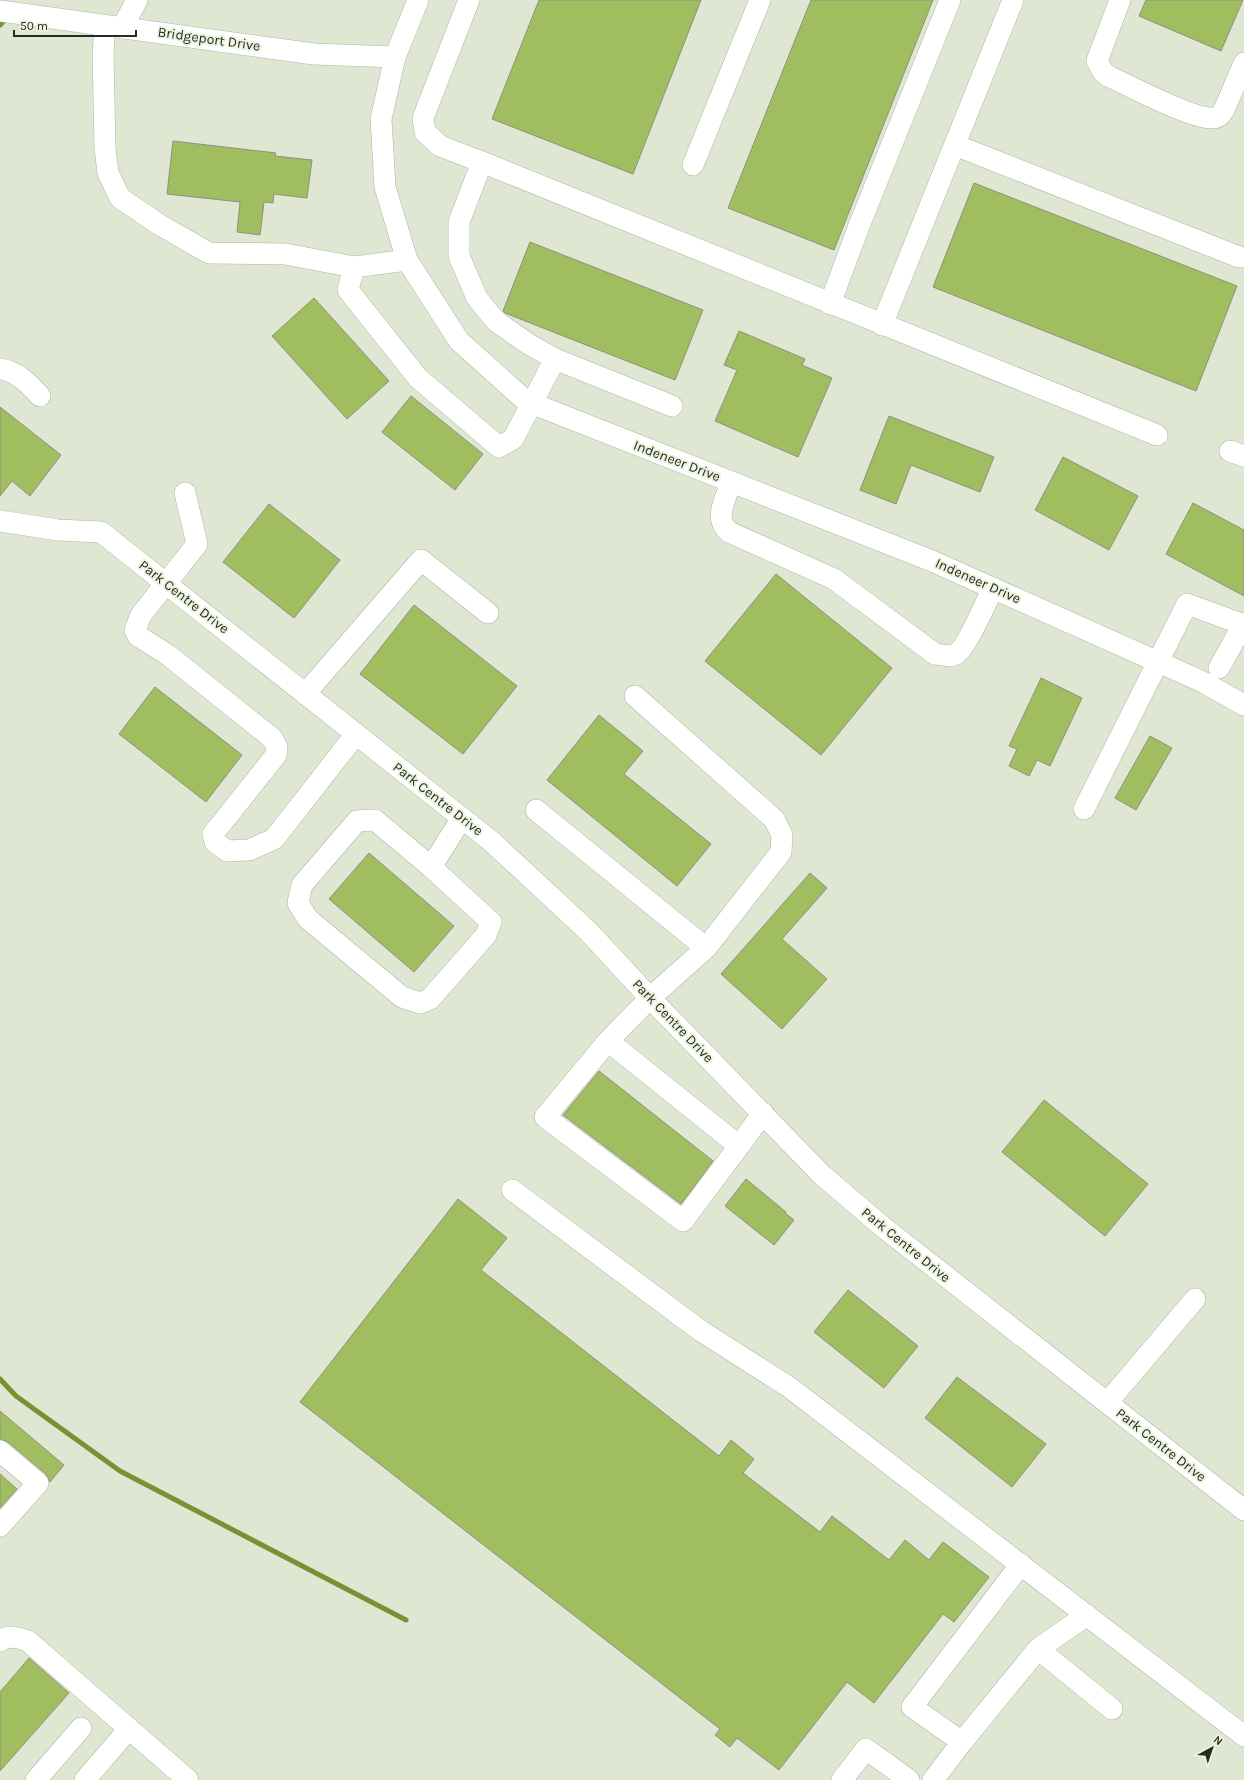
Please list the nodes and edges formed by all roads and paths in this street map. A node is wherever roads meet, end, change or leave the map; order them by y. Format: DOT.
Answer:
graph roads {
  1 [pos="137,0"];
  2 [pos="418,0"];
  3 [pos="469,0"];
  4 [pos="760,0"];
  5 [pos="950,0"];
  6 [pos="1013,0"];
  7 [pos="1120,0"];
  8 [pos="0,11"];
  9 [pos="113,27"];
  10 [pos="395,57"];
  11 [pos="1244,63"];
  12 [pos="955,145"];
  13 [pos="482,162"];
  14 [pos="693,165"];
  15 [pos="1239,257"];
  16 [pos="407,260"];
  17 [pos="354,267"];
  18 [pos="830,304"];
  19 [pos="882,325"];
  20 [pos="555,359"];
  21 [pos="0,369"];
  22 [pos="40,396"];
  23 [pos="533,404"];
  24 [pos="672,406"];
  25 [pos="1157,435"];
  26 [pos="731,482"];
  27 [pos="185,493"];
  28 [pos="0,521"];
  29 [pos="166,583"];
  30 [pos="993,588"];
  31 [pos="488,613"];
  32 [pos="1158,662"];
  33 [pos="1219,668"];
  34 [pos="305,694"];
  35 [pos="635,696"];
  36 [pos="1244,705"];
  37 [pos="356,734"];
  38 [pos="1084,809"];
  39 [pos="536,810"];
  40 [pos="462,818"];
  41 [pos="431,867"];
  42 [pos="706,948"];
  43 [pos="650,998"];
  44 [pos="608,1041"];
  45 [pos="763,1113"];
  46 [pos="739,1146"];
  47 [pos="512,1190"];
  48 [pos="1196,1299"];
  49 [pos="1107,1403"];
  50 [pos="0,1451"];
  51 [pos="1244,1510"];
  52 [pos="0,1526"];
  53 [pos="1021,1564"];
  54 [pos="1087,1615"];
  55 [pos="0,1641"];
  56 [pos="1038,1649"];
  57 [pos="1112,1709"];
  58 [pos="81,1728"];
  59 [pos="128,1730"];
  60 [pos="1244,1736"];
  61 [pos="962,1742"];
  62 [pos="36,1780"];
  63 [pos="85,1780"];
  64 [pos="188,1780"];
  65 [pos="842,1780"];
  66 [pos="909,1780"];
  67 [pos="933,1780"];
  1 -- 9 [label="street"];
  2 -- 10 [label="street, Indeneer Drive"];
  3 -- 13 [label="street"];
  4 -- 14 [label="street"];
  5 -- 18 [label="street"];
  6 -- 12 [label="street"];
  7 -- 11 [label="street"];
  8 -- 9 [label="street, Bridgeport Drive"];
  9 -- 10 [label="street, Bridgeport Drive"];
  9 -- 17 [label="street"];
  10 -- 16 [label="street, Indeneer Drive"];
  12 -- 15 [label="street"];
  12 -- 19 [label="street"];
  13 -- 18 [label="street"];
  13 -- 20 [label="street"];
  16 -- 17 [label="street"];
  16 -- 23 [label="street, Indeneer Drive"];
  17 -- 23 [label="street"];
  18 -- 19 [label="street"];
  19 -- 25 [label="street"];
  20 -- 23 [label="street"];
  20 -- 24 [label="street"];
  21 -- 22 [label="street"];
  23 -- 26 [label="street, Indeneer Drive"];
  26 -- 30 [label="street, Indeneer Drive"];
  26 -- 30 [label="street"];
  27 -- 29 [label="street"];
  28 -- 29 [label="street, Park Centre Drive"];
  29 -- 34 [label="street, Park Centre Drive"];
  29 -- 37 [label="street"];
  30 -- 32 [label="street, Indeneer Drive"];
  31 -- 34 [label="street"];
  32 -- 33 [label="street"];
  32 -- 36 [label="street, Indeneer Drive"];
  32 -- 38 [label="street"];
  34 -- 37 [label="street, Park Centre Drive"];
  35 -- 42 [label="street"];
  37 -- 40 [label="street, Park Centre Drive"];
  39 -- 42 [label="street"];
  40 -- 41 [label="street"];
  40 -- 43 [label="street, Park Centre Drive"];
  41 -- 41 [label="street"];
  42 -- 43 [label="street"];
  43 -- 44 [label="street"];
  43 -- 45 [label="street, Park Centre Drive"];
  44 -- 46 [label="street"];
  44 -- 46 [label="street"];
  45 -- 46 [label="street"];
  45 -- 49 [label="street, Park Centre Drive"];
  47 -- 53 [label="street"];
  48 -- 49 [label="street"];
  49 -- 51 [label="street, Park Centre Drive"];
  50 -- 52 [label="street"];
  53 -- 54 [label="street"];
  53 -- 61 [label="street"];
  54 -- 56 [label="street"];
  54 -- 60 [label="street"];
  55 -- 59 [label="street"];
  56 -- 57 [label="street"];
  56 -- 61 [label="street"];
  58 -- 62 [label="street"];
  59 -- 63 [label="street"];
  59 -- 64 [label="street"];
  61 -- 67 [label="street"];
  65 -- 66 [label="street"];
}
